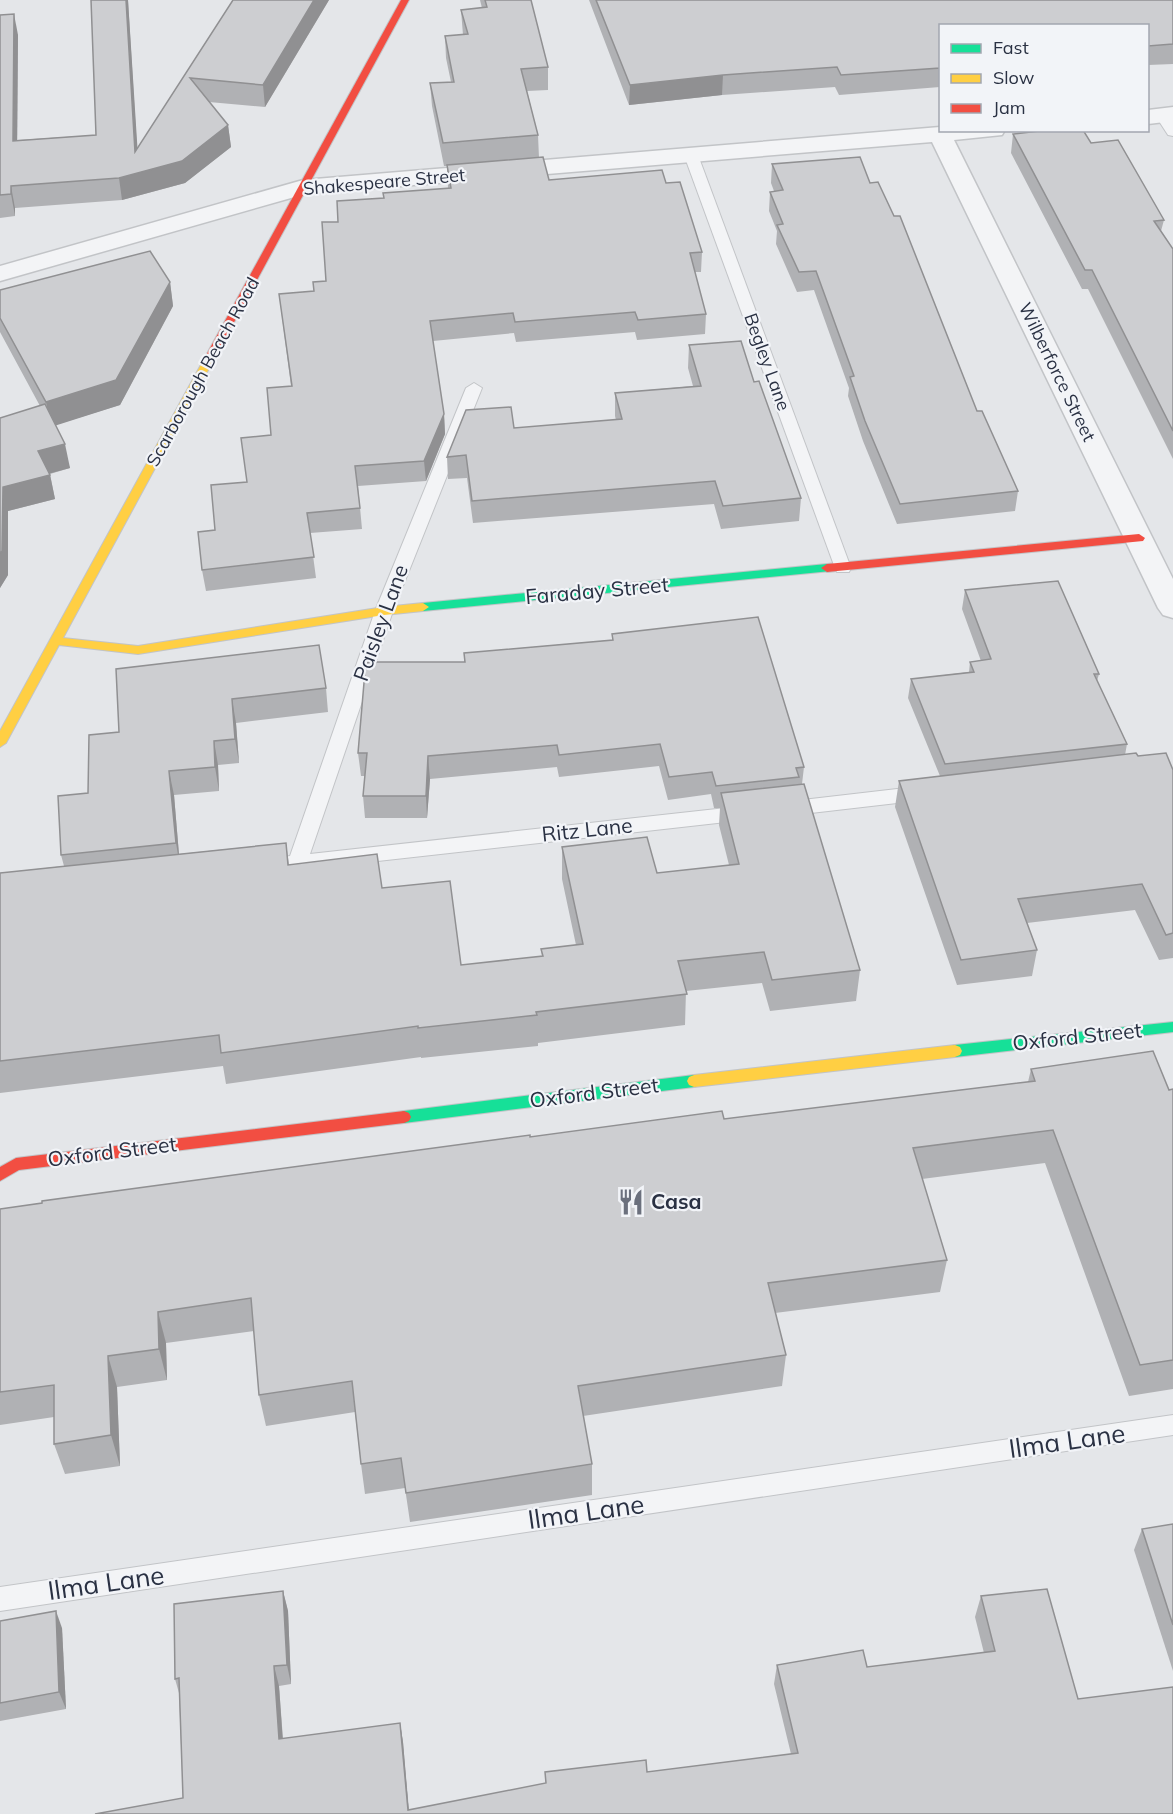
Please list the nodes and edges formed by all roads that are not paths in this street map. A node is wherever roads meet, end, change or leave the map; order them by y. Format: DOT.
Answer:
graph roads {
  1 [pos="405,0"];
  2 [pos="972,132"];
  3 [pos="940,135"];
  4 [pos="691,155"];
  5 [pos="303,187"];
  6 [pos="0,274"];
  7 [pos="474,388"];
  8 [pos="1139,538"];
  9 [pos="843,568"];
  10 [pos="1173,608"];
  11 [pos="384,611"];
  12 [pos="56,641"];
  13 [pos="0,743"];
  14 [pos="944,791"];
  15 [pos="297,862"];
  16 [pos="250,868"];
  17 [pos="1173,1027"];
  18 [pos="0,1154"];
  19 [pos="16,1164"];
  20 [pos="0,1175"];
  21 [pos="1173,1425"];
  22 [pos="0,1599"];
  1 -- 5 [label="main road, Scarborough Beach Road"];
  2 -- 3 [label="street, Shakespeare Street"];
  3 -- 4 [label="street, Shakespeare Street"];
  3 -- 8 [label="street, Wilberforce Street"];
  4 -- 5 [label="street, Shakespeare Street"];
  4 -- 9 [label="lane, Begley Lane"];
  5 -- 6 [label="street, Shakespeare Street"];
  5 -- 12 [label="main road, Scarborough Beach Road"];
  7 -- 11 [label="lane, Paisley Lane"];
  8 -- 9 [label="main road, Faraday Street"];
  8 -- 10 [label="street, Wilberforce Street"];
  9 -- 11 [label="main road, Faraday Street"];
  11 -- 12 [label="main road, Faraday Street"];
  11 -- 15 [label="lane, Paisley Lane"];
  12 -- 13 [label="main road, Scarborough Beach Road"];
  14 -- 15 [label="lane, Ritz Lane"];
  15 -- 16 [label="lane, Ritz Lane"];
  17 -- 19 [label="main road, Oxford Street"];
  18 -- 19 [label="main road"];
  19 -- 20 [label="main road, Oxford Street"];
  21 -- 22 [label="lane, Ilma Lane"];
}
